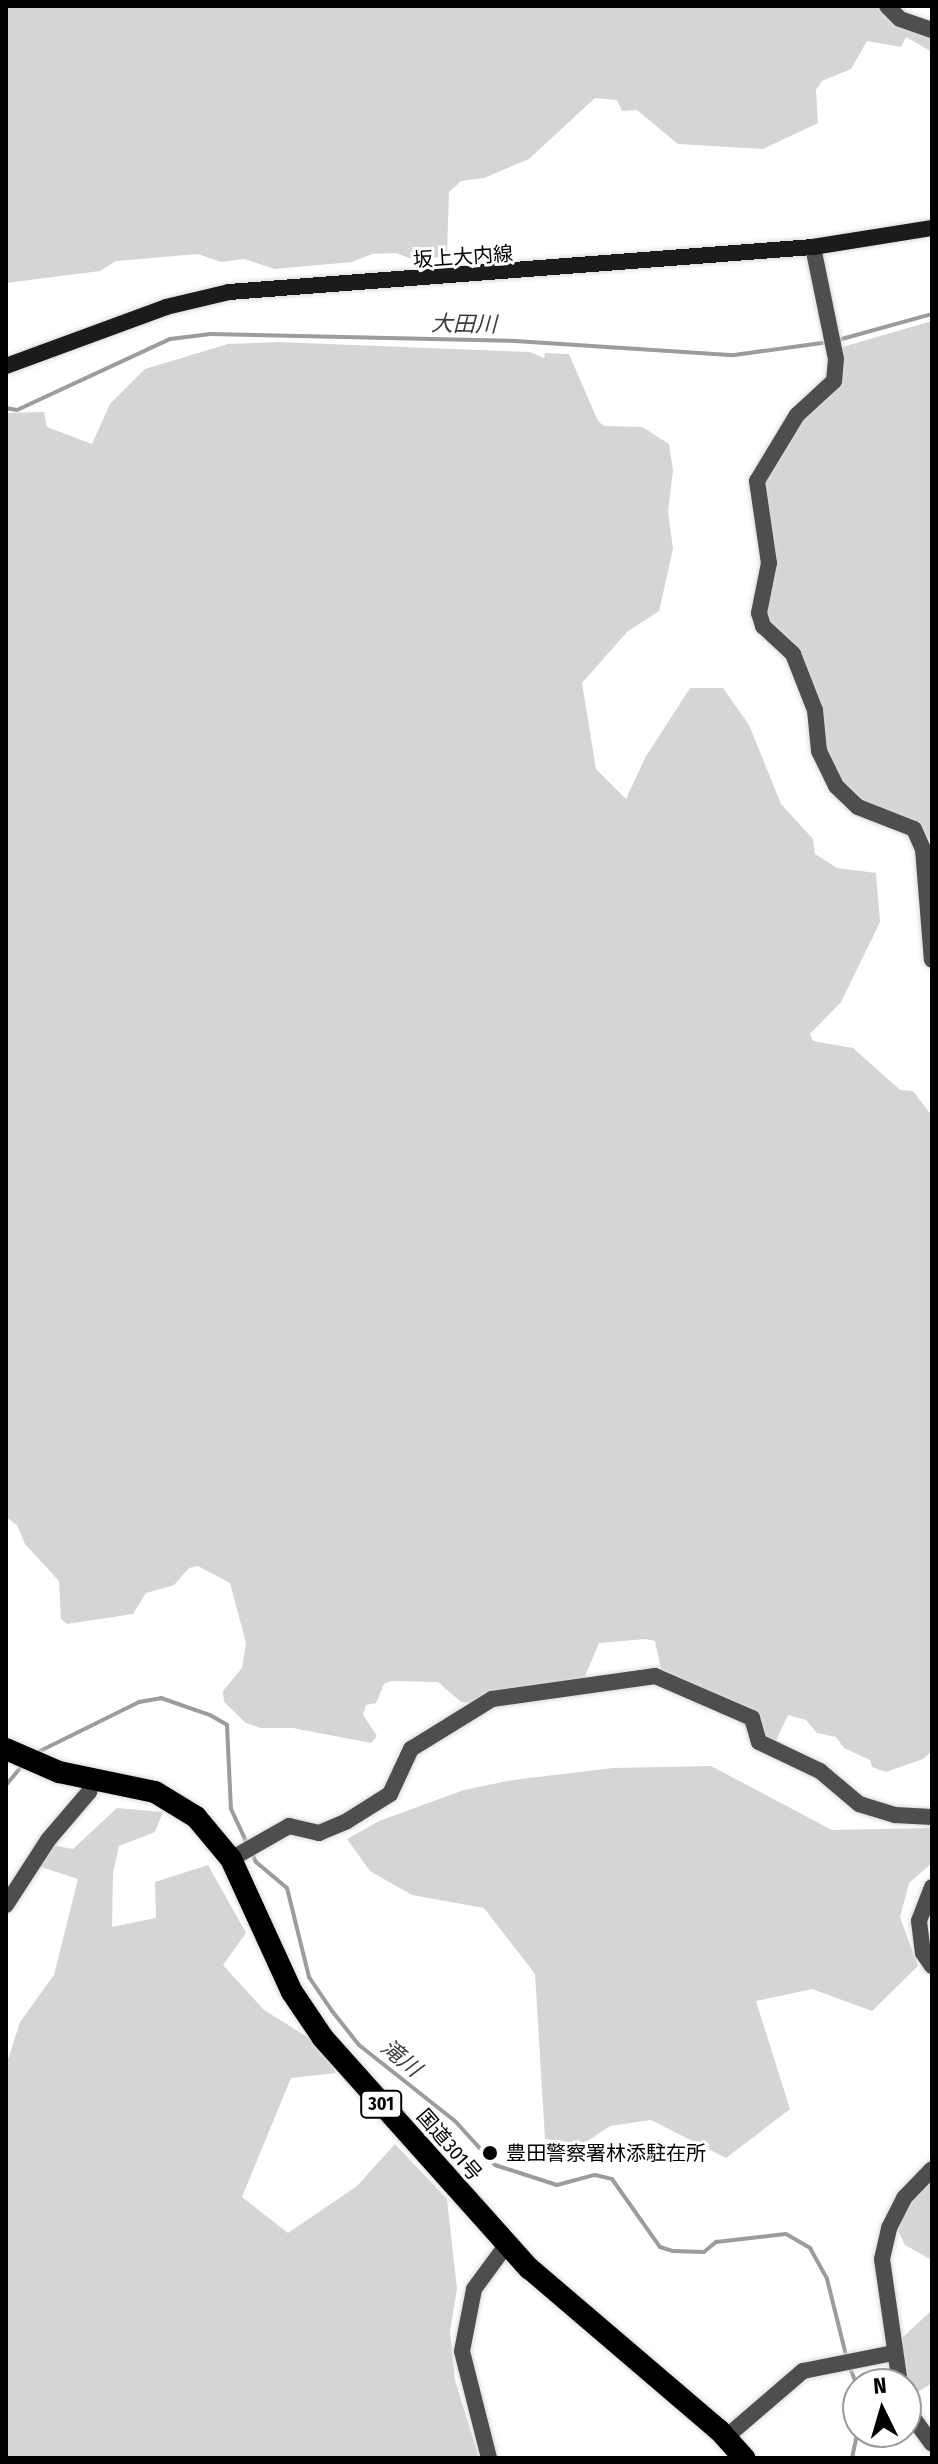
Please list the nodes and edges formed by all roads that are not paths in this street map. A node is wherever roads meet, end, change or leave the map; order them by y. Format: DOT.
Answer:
graph roads {
  1 [pos="887,6"];
  2 [pos="932,30"];
  3 [pos="932,228"];
  4 [pos="813,247"];
  5 [pos="6,366"];
  6 [pos="932,960"];
  7 [pos="23,1758"];
  8 [pos="94,1777"];
  9 [pos="932,1817"];
  10 [pos="231,1859"];
  11 [pos="932,1887"];
  12 [pos="6,1905"];
  13 [pos="932,1966"];
  14 [pos="932,2169"];
  15 [pos="507,2244"];
  16 [pos="893,2353"];
  17 [pos="896,2368"];
  18 [pos="725,2438"];
  19 [pos="489,2458"];
  20 [pos="744,2458"];
  1 -- 2 [label="street"];
  3 -- 4 [label="main road, 坂上大内線"];
  4 -- 5 [label="main road, 坂上大内線"];
  4 -- 6 [label="street"];
  7 -- 8 [label="highway, 国道301号 / 301"];
  8 -- 10 [label="highway, 国道301号 / 301"];
  8 -- 12 [label="street"];
  9 -- 10 [label="street"];
  10 -- 15 [label="highway, 国道301号 / 301"];
  11 -- 13 [label="street"];
  14 -- 16 [label="street"];
  15 -- 18 [label="highway, 国道301号 / 301"];
  15 -- 19 [label="street"];
  16 -- 17 [label="street"];
  16 -- 18 [label="street"];
  18 -- 20 [label="highway, 国道301号 / 301"];
}
